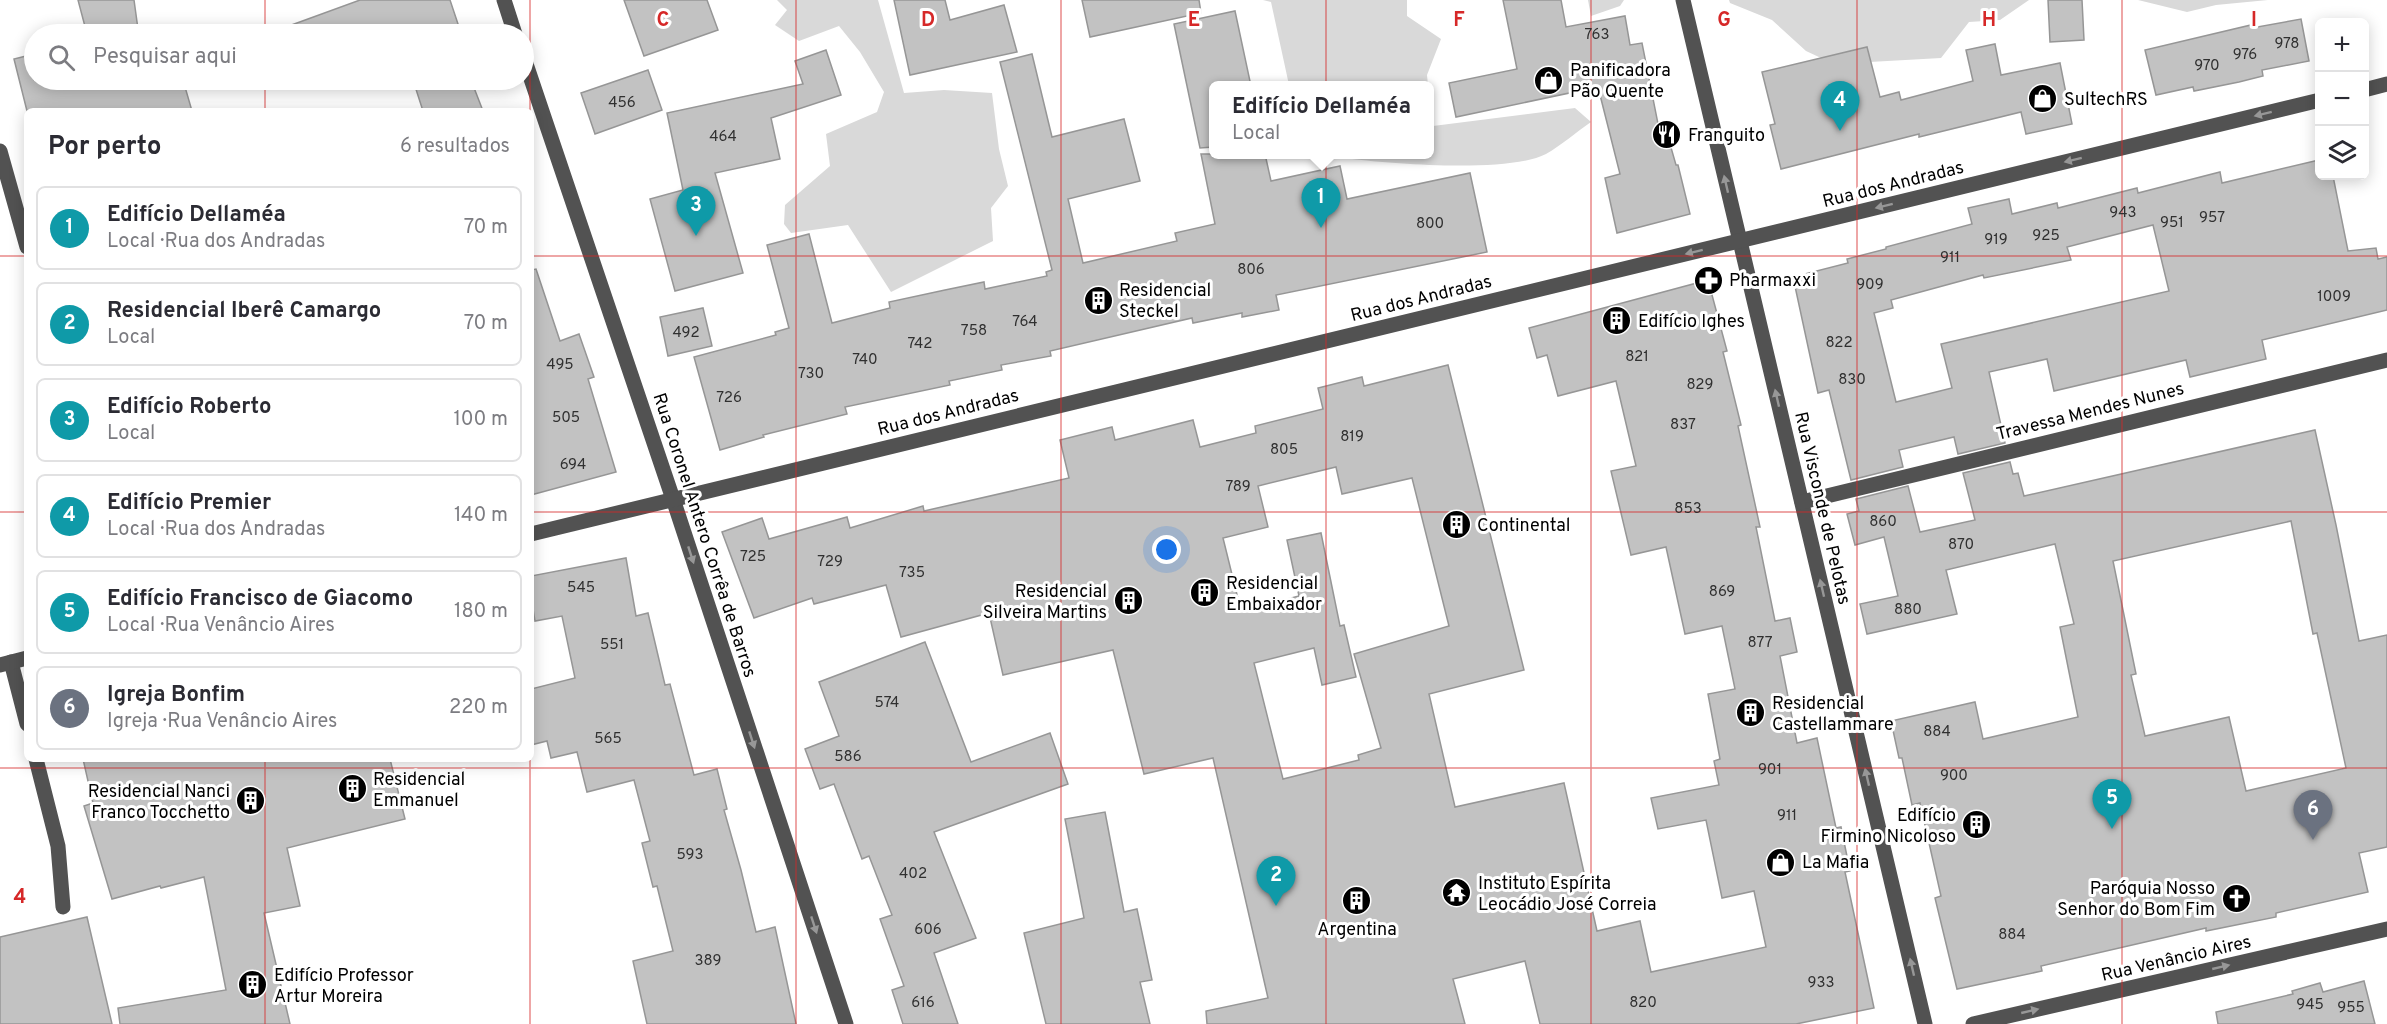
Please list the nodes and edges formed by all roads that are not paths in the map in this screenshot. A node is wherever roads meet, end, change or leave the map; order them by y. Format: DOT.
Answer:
graph roads {
  1 [pos="504,0"];
  2 [pos="1683,0"];
  3 [pos="512,24"];
  4 [pos="2387,84"];
  5 [pos="534,88"];
  6 [pos="2369,89"];
  7 [pos="2315,101"];
  8 [pos="0,151"];
  9 [pos="24,236"];
  10 [pos="1740,241"];
  11 [pos="2387,360"];
  12 [pos="673,499"];
  13 [pos="1802,502"];
  14 [pos="534,533"];
  15 [pos="24,659"];
  16 [pos="6,664"];
  17 [pos="24,715"];
  18 [pos="37,762"];
  19 [pos="63,907"];
  20 [pos="2387,929"];
  21 [pos="846,1024"];
  22 [pos="1925,1024"];
  23 [pos="1973,1024"];
  1 -- 3 [label="street"];
  10 -- 2 [label="street, Rua Visconde de Pelotas, one-way"];
  4 -- 6 [label="street"];
  5 -- 12 [label="street, Rua Coronel Antero Corrêa de Barros"];
  7 -- 10 [label="street, Rua dos Andradas, one-way"];
  8 -- 9 [label="street"];
  10 -- 12 [label="street, Rua dos Andradas, one-way"];
  13 -- 10 [label="street, Rua Visconde de Pelotas, one-way"];
  11 -- 13 [label="street, Travessa Mendes Nunes"];
  12 -- 14 [label="street, Rua dos Andradas"];
  12 -- 21 [label="street, Rua Coronel Antero Corrêa de Barros, one-way"];
  22 -- 13 [label="street, Rua Visconde de Pelotas, one-way"];
  15 -- 16 [label="street"];
  16 -- 17 [label="street"];
  18 -- 19 [label="street"];
  23 -- 20 [label="street, Rua Venâncio Aires, one-way"];
}
